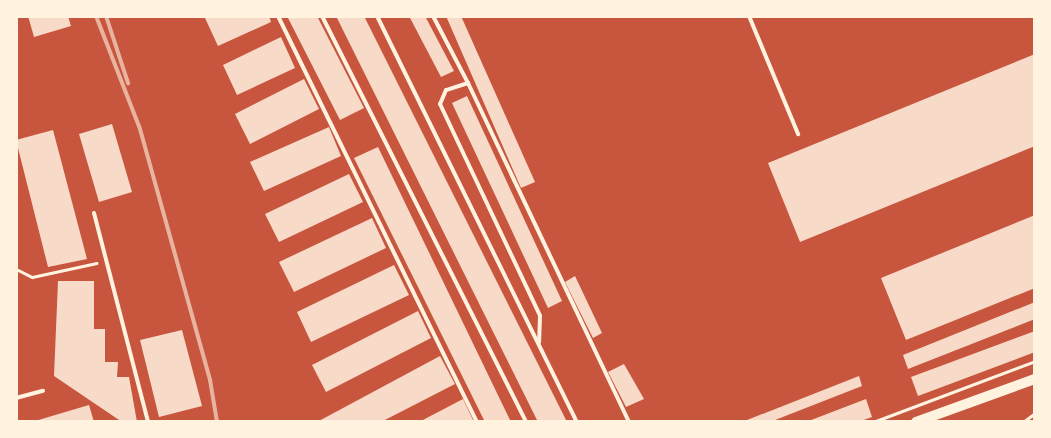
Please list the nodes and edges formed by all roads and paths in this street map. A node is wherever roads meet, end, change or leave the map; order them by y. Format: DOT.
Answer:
graph roads {
  1 [pos="278,16"];
  2 [pos="322,16"];
  3 [pos="377,16"];
  4 [pos="433,16"];
  5 [pos="750,16"];
  6 [pos="468,83"];
  7 [pos="798,134"];
  8 [pos="94,213"];
  9 [pos="106,261"];
  10 [pos="16,269"];
  11 [pos="539,344"];
  12 [pos="1035,361"];
  13 [pos="1035,379"];
  14 [pos="43,391"];
  15 [pos="16,398"];
  16 [pos="1035,413"];
  17 [pos="148,422"];
  18 [pos="477,422"];
  19 [pos="526,422"];
  20 [pos="577,422"];
  21 [pos="629,422"];
  22 [pos="873,422"];
  23 [pos="916,422"];
  24 [pos="1023,422"];
  1 -- 18 [label="lane"];
  2 -- 19 [label="lane"];
  3 -- 11 [label="lane"];
  4 -- 6 [label="lane"];
  5 -- 7 [label="lane"];
  6 -- 11 [label="lane"];
  6 -- 21 [label="lane"];
  8 -- 9 [label="lane"];
  9 -- 10 [label="path"];
  9 -- 17 [label="lane"];
  11 -- 20 [label="lane"];
  12 -- 22 [label="path"];
  13 -- 23 [label="main road"];
  14 -- 15 [label="lane"];
  16 -- 24 [label="path"];
}
